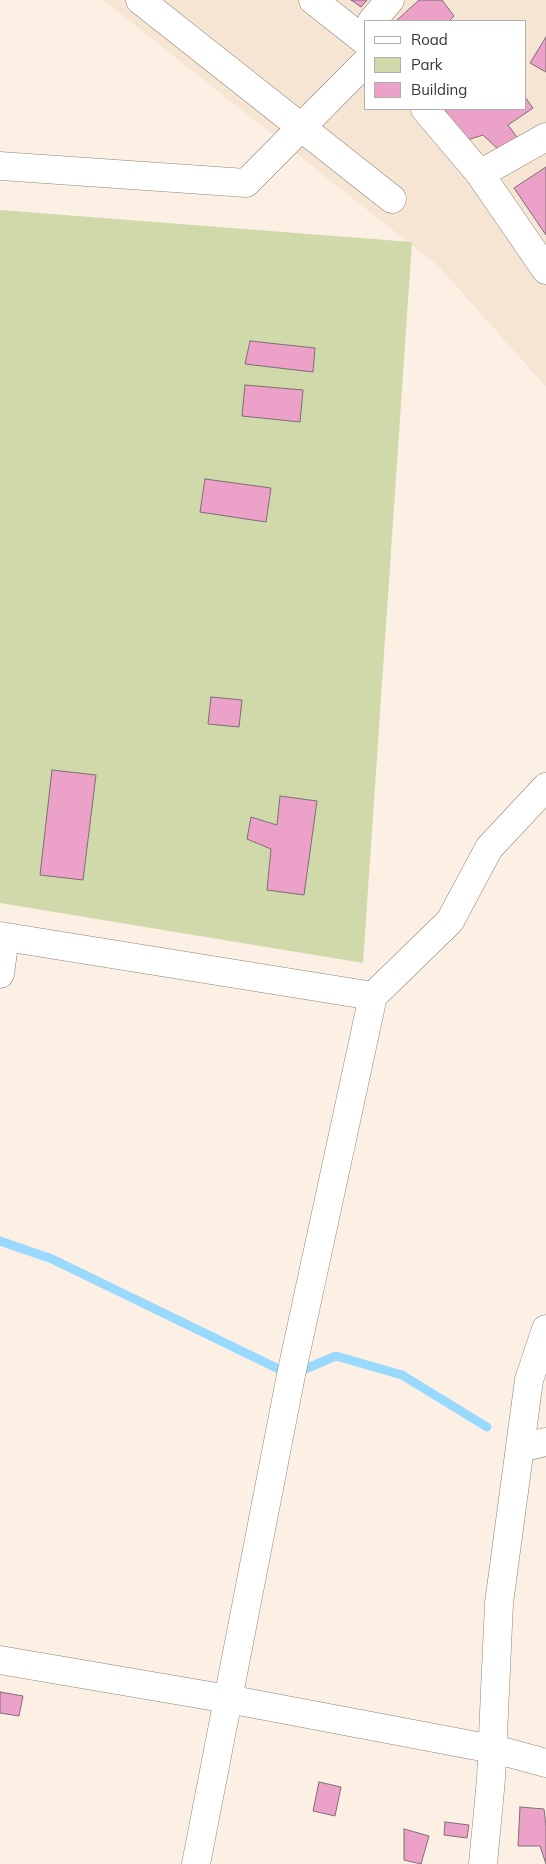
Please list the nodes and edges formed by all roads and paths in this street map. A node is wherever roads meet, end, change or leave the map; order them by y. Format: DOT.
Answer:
graph roads {
  1 [pos="140,0"];
  2 [pos="314,0"];
  3 [pos="390,0"];
  4 [pos="374,20"];
  5 [pos="364,31"];
  6 [pos="364,64"];
  7 [pos="426,110"];
  8 [pos="301,127"];
  9 [pos="546,137"];
  10 [pos="0,166"];
  11 [pos="480,174"];
  12 [pos="392,199"];
  13 [pos="546,270"];
  14 [pos="546,787"];
  15 [pos="2,936"];
  16 [pos="0,974"];
  17 [pos="372,996"];
  18 [pos="546,1329"];
  19 [pos="546,1442"];
  20 [pos="520,1448"];
  21 [pos="0,1660"];
  22 [pos="228,1699"];
  23 [pos="492,1749"];
  24 [pos="546,1763"];
  25 [pos="196,1864"];
  26 [pos="483,1864"];
  1 -- 8 [label="street"];
  2 -- 5 [label="street"];
  3 -- 4 [label="street"];
  6 -- 8 [label="street"];
  7 -- 11 [label="street"];
  8 -- 10 [label="street"];
  8 -- 12 [label="street"];
  9 -- 11 [label="street"];
  11 -- 13 [label="street"];
  14 -- 17 [label="street"];
  15 -- 16 [label="street"];
  15 -- 17 [label="street"];
  17 -- 22 [label="street"];
  18 -- 20 [label="street"];
  19 -- 20 [label="street"];
  20 -- 23 [label="street"];
  21 -- 22 [label="street"];
  22 -- 23 [label="street"];
  22 -- 25 [label="street"];
  23 -- 24 [label="street"];
  23 -- 26 [label="street"];
}
